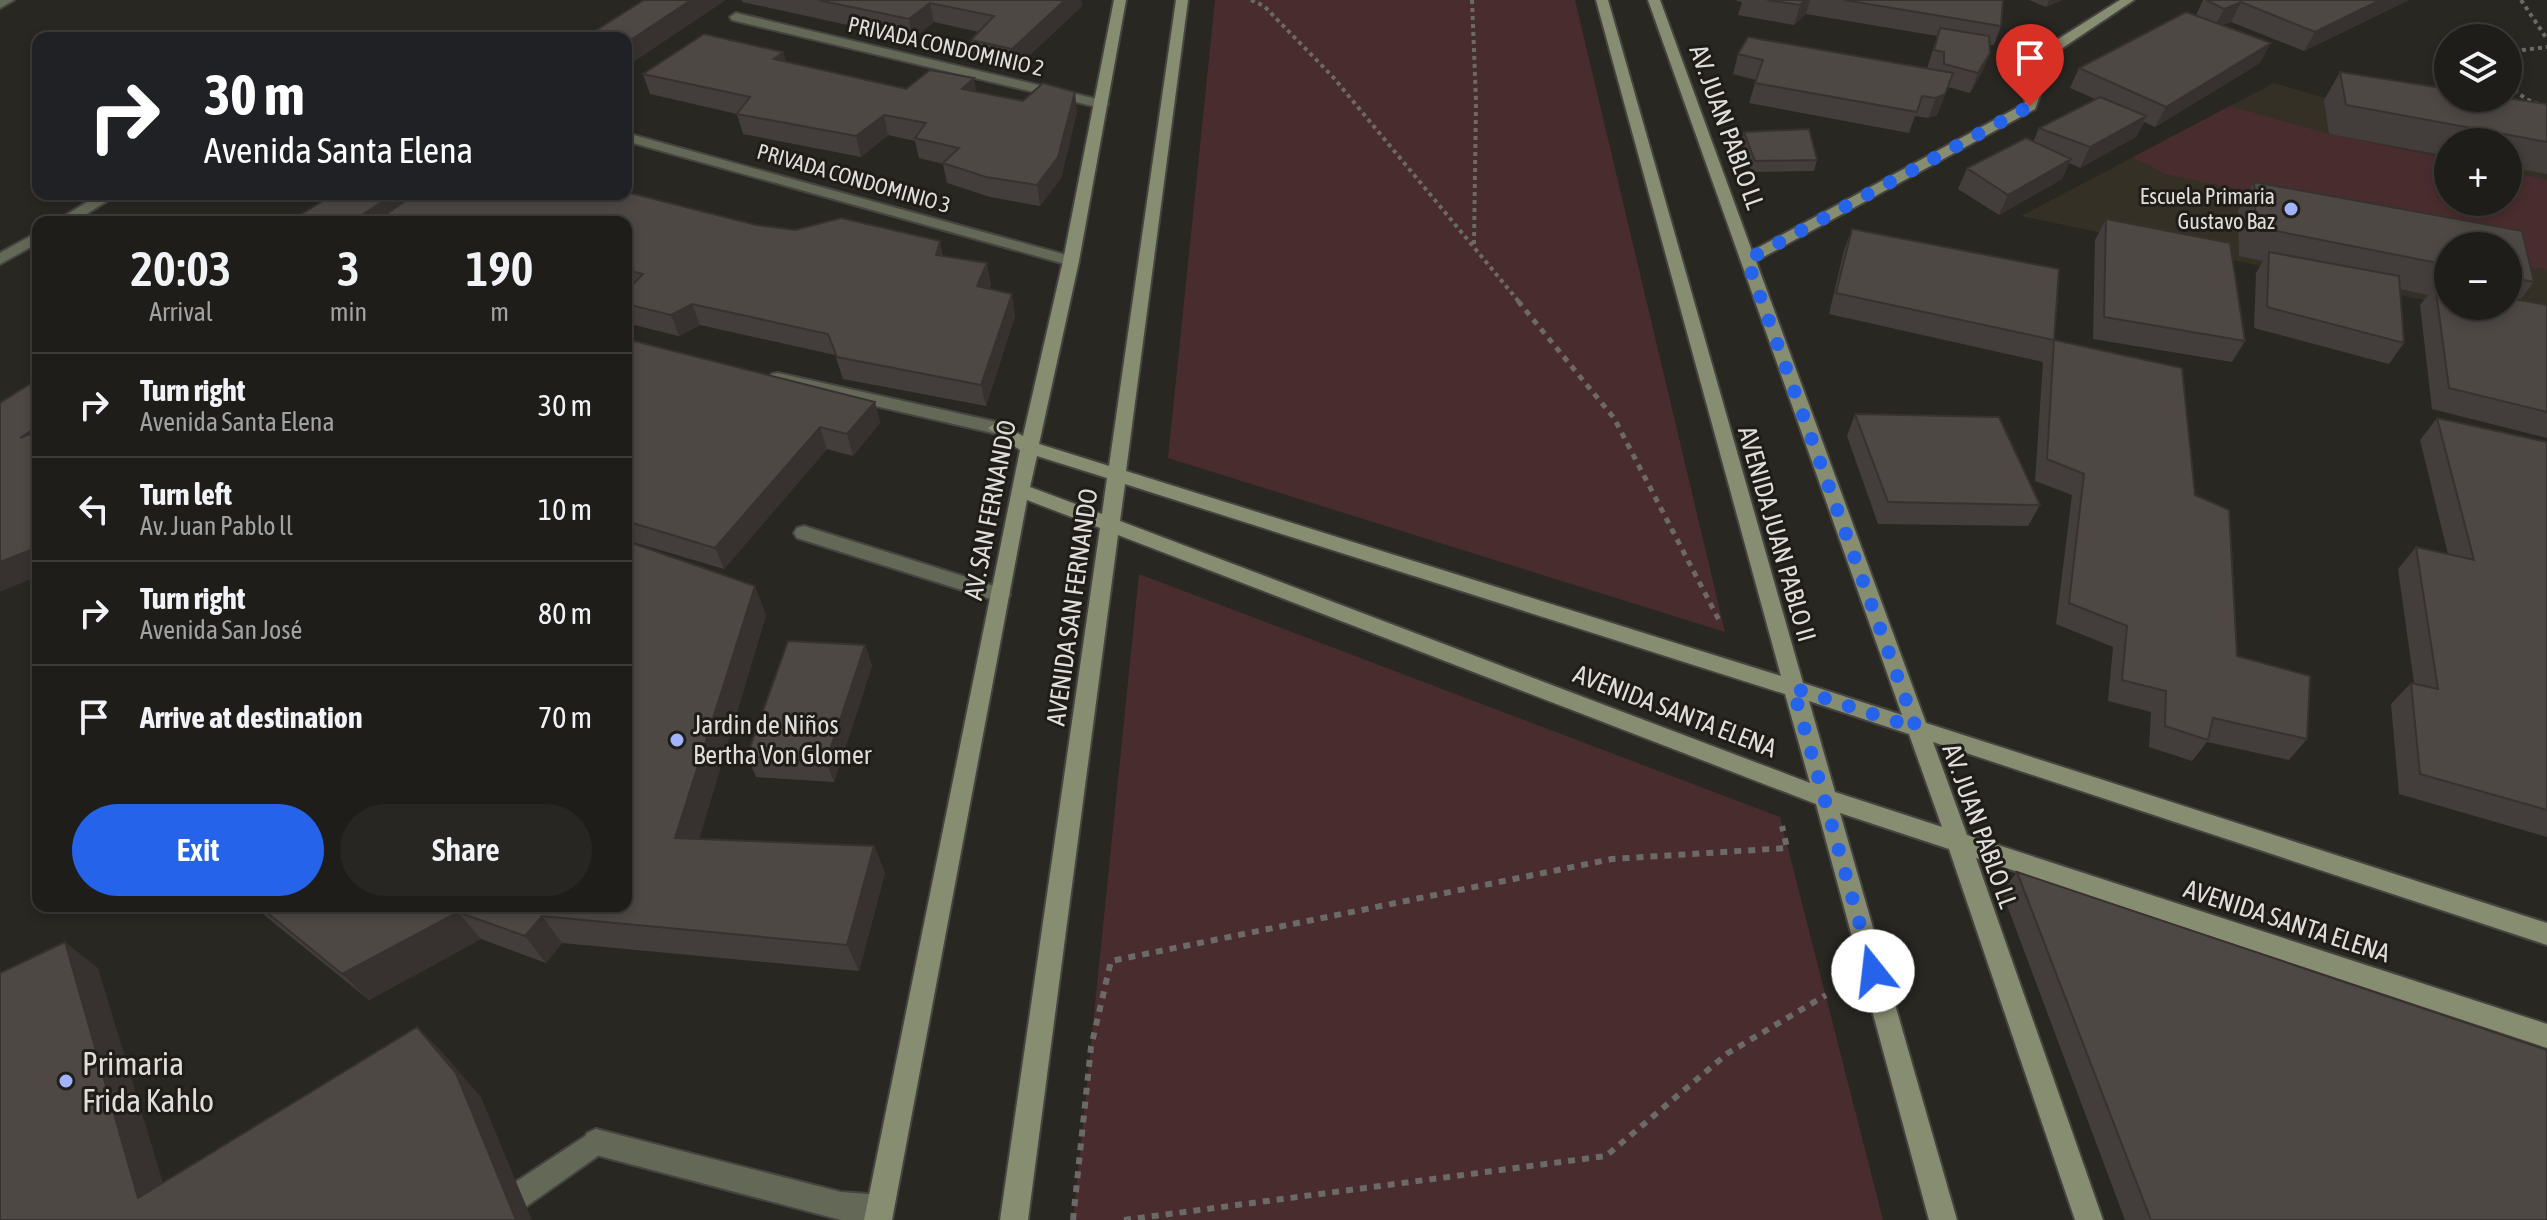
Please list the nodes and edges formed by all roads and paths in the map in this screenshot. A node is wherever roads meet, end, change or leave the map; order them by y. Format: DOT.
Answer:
graph roads {
  1 [pos="8,0"];
  2 [pos="1120,0"];
  3 [pos="1182,0"];
  4 [pos="1251,0"];
  5 [pos="1472,0"];
  6 [pos="1602,0"];
  7 [pos="1654,0"];
  8 [pos="2128,0"];
  9 [pos="2521,0"];
  10 [pos="0,4"];
  11 [pos="736,17"];
  12 [pos="2547,39"];
  13 [pos="2547,47"];
  14 [pos="2522,51"];
  15 [pos="2522,96"];
  16 [pos="1101,104"];
  17 [pos="2547,108"];
  18 [pos="632,139"];
  19 [pos="101,200"];
  20 [pos="73,216"];
  21 [pos="32,240"];
  22 [pos="1474,246"];
  23 [pos="0,259"];
  24 [pos="1747,260"];
  25 [pos="1071,261"];
  26 [pos="765,375"];
  27 [pos="1029,447"];
  28 [pos="1116,474"];
  29 [pos="1020,490"];
  30 [pos="1111,525"];
  31 [pos="804,533"];
  32 [pos="1000,595"];
  33 [pos="1725,632"];
  34 [pos="1793,688"];
  35 [pos="1916,728"];
  36 [pos="1824,798"];
  37 [pos="1780,817"];
  38 [pos="1956,841"];
  39 [pos="2547,934"];
  40 [pos="1826,995"];
  41 [pos="2547,1036"];
  42 [pos="879,1215"];
  43 [pos="483,1220"];
  44 [pos="1014,1220"];
  45 [pos="1073,1220"];
  46 [pos="1124,1220"];
  47 [pos="1943,1220"];
  48 [pos="2089,1220"];
  1 -- 10 [label="street"];
  2 -- 16 [label="street, AV. SAN FERNANDO"];
  3 -- 28 [label="street, AVENIDA SAN FERNANDO"];
  4 -- 22 [label="path"];
  5 -- 22 [label="path"];
  6 -- 34 [label="street, AVENIDA JUAN PABLO II"];
  7 -- 24 [label="street, AV. JUAN PABLO LL"];
  8 -- 24 [label="street"];
  9 -- 12 [label="path"];
  11 -- 16 [label="street, PRIVADA CONDOMINIO 2"];
  13 -- 14 [label="path"];
  15 -- 17 [label="path"];
  16 -- 25 [label="street, AV. SAN FERNANDO"];
  18 -- 25 [label="street, PRIVADA CONDOMINIO 3"];
  19 -- 20 [label="street"];
  21 -- 23 [label="street"];
  22 -- 33 [label="path"];
  24 -- 35 [label="street, AV. JUAN PABLO LL"];
  25 -- 27 [label="street, AV. SAN FERNANDO"];
  26 -- 27 [label="street, AVENIDA SANTA ELENA"];
  27 -- 28 [label="street, AVENIDA SANTA ELENA"];
  27 -- 29 [label="street, AV. SAN FERNANDO"];
  28 -- 30 [label="street, AVENIDA SAN FERNANDO"];
  28 -- 34 [label="street, AVENIDA SANTA ELENA"];
  29 -- 30 [label="street, AVENIDA SANTA ELENA"];
  29 -- 32 [label="street, AV. SAN FERNANDO"];
  30 -- 36 [label="street, AVENIDA SANTA ELENA"];
  30 -- 44 [label="street, AVENIDA SAN FERNANDO"];
  31 -- 32 [label="street"];
  32 -- 42 [label="street, AV. SAN FERNANDO"];
  34 -- 35 [label="street, AVENIDA SANTA ELENA"];
  34 -- 36 [label="street, AVENIDA JUAN PABLO II"];
  35 -- 38 [label="street, AV. JUAN PABLO LL"];
  35 -- 39 [label="street, AVENIDA SANTA ELENA"];
  36 -- 38 [label="street, AVENIDA SANTA ELENA"];
  36 -- 47 [label="street, AVENIDA JUAN PABLO II"];
  37 -- 45 [label="path"];
  38 -- 41 [label="street, AVENIDA SANTA ELENA"];
  38 -- 48 [label="street, AV. JUAN PABLO LL"];
  40 -- 46 [label="path"];
  42 -- 43 [label="street"];
}
